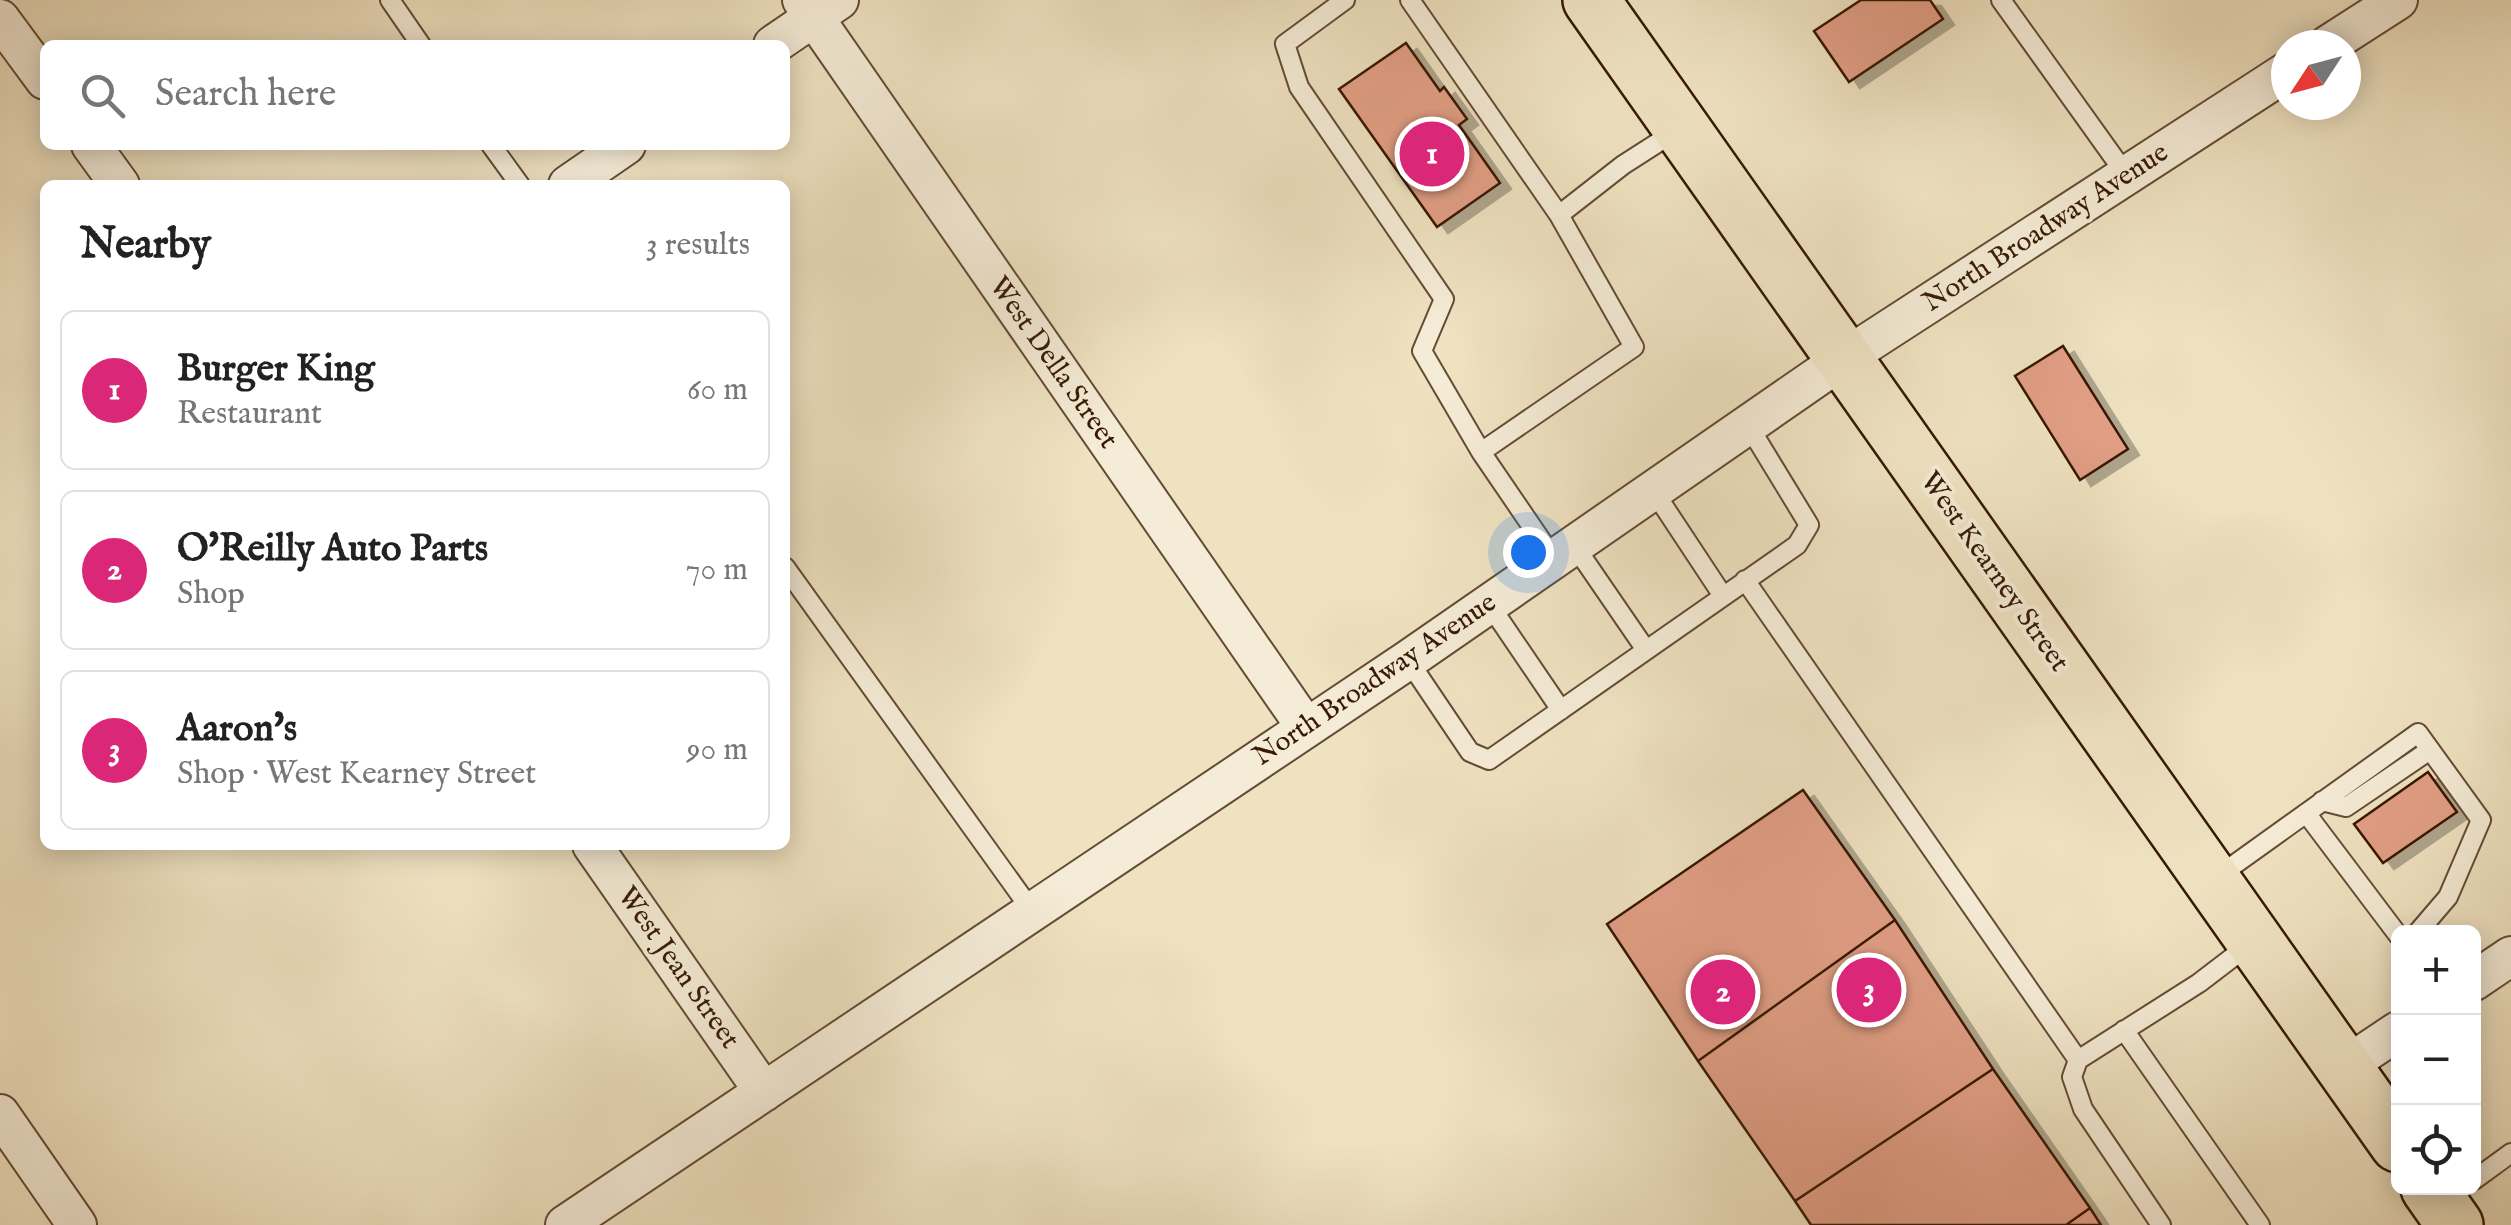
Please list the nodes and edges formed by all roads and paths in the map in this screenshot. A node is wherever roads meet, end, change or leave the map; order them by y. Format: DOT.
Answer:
graph roads {
  1 [pos="390,0"];
  2 [pos="1345,0"];
  3 [pos="1410,0"];
  4 [pos="1591,0"];
  5 [pos="2000,0"];
  6 [pos="2398,0"];
  7 [pos="818,6"];
  8 [pos="0,19"];
  9 [pos="2351,30"];
  10 [pos="418,40"];
  11 [pos="779,40"];
  12 [pos="11,57"];
  13 [pos="40,77"];
  14 [pos="2271,82"];
  15 [pos="1681,128"];
  16 [pos="96,150"];
  17 [pos="495,150"];
  18 [pos="619,150"];
  19 [pos="2126,176"];
  20 [pos="116,180"];
  21 [pos="516,180"];
  22 [pos="575,180"];
  23 [pos="1558,215"];
  24 [pos="1843,358"];
  25 [pos="1748,425"];
  26 [pos="1481,452"];
  27 [pos="1653,490"];
  28 [pos="1564,552"];
  29 [pos="790,574"];
  30 [pos="1746,580"];
  31 [pos="1723,596"];
  32 [pos="1488,604"];
  33 [pos="1646,650"];
  34 [pos="1408,660"];
  35 [pos="1561,710"];
  36 [pos="1305,726"];
  37 [pos="2306,813"];
  38 [pos="595,850"];
  39 [pos="2212,880"];
  40 [pos="1032,911"];
  41 [pos="2424,925"];
  42 [pos="2391,926"];
  43 [pos="2254,940"];
  44 [pos="2511,956"];
  45 [pos="2481,976"];
  46 [pos="2124,1030"];
  47 [pos="2391,1036"];
  48 [pos="2078,1060"];
  49 [pos="2344,1067"];
  50 [pos="764,1092"];
  51 [pos="0,1114"];
  52 [pos="2391,1134"];
  53 [pos="2511,1153"];
  54 [pos="2450,1199"];
  55 [pos="77,1225"];
  56 [pos="565,1225"];
  57 [pos="2161,1225"];
  58 [pos="2260,1225"];
  1 -- 10 [label="lane"];
  2 -- 26 [label="lane"];
  3 -- 23 [label="lane"];
  4 -- 15 [label="main road, West Kearney Street"];
  5 -- 19 [label="lane"];
  6 -- 9 [label="street"];
  7 -- 11 [label="street"];
  7 -- 36 [label="street, West Della Street"];
  8 -- 12 [label="street"];
  12 -- 13 [label="street"];
  14 -- 19 [label="street, North Broadway Avenue"];
  15 -- 23 [label="lane"];
  15 -- 24 [label="main road, West Kearney Street"];
  16 -- 20 [label="street"];
  17 -- 21 [label="lane"];
  18 -- 22 [label="street"];
  19 -- 24 [label="street, North Broadway Avenue"];
  23 -- 26 [label="lane"];
  24 -- 25 [label="street, North Broadway Avenue"];
  24 -- 39 [label="main road, West Kearney Street"];
  25 -- 27 [label="street, North Broadway Avenue"];
  25 -- 30 [label="lane"];
  26 -- 28 [label="lane"];
  27 -- 28 [label="street, North Broadway Avenue"];
  27 -- 31 [label="lane"];
  28 -- 32 [label="street, North Broadway Avenue"];
  28 -- 33 [label="lane"];
  29 -- 40 [label="lane"];
  30 -- 31 [label="lane"];
  30 -- 48 [label="lane"];
  31 -- 33 [label="lane"];
  32 -- 34 [label="street, North Broadway Avenue"];
  32 -- 35 [label="lane"];
  33 -- 35 [label="lane"];
  34 -- 35 [label="lane"];
  34 -- 36 [label="street, North Broadway Avenue"];
  36 -- 40 [label="street, North Broadway Avenue"];
  37 -- 39 [label="lane"];
  37 -- 41 [label="lane"];
  37 -- 42 [label="lane"];
  38 -- 50 [label="street, West Jean Street"];
  39 -- 43 [label="main road, West Kearney Street"];
  40 -- 50 [label="street, North Broadway Avenue"];
  43 -- 46 [label="lane"];
  43 -- 49 [label="main road, West Kearney Street"];
  44 -- 45 [label="street"];
  46 -- 48 [label="lane"];
  46 -- 58 [label="lane"];
  47 -- 49 [label="street"];
  48 -- 57 [label="lane"];
  49 -- 52 [label="main road, West Kearney Street"];
  50 -- 56 [label="street, North Broadway Avenue"];
  51 -- 55 [label="street"];
  53 -- 54 [label="lane"];
}
